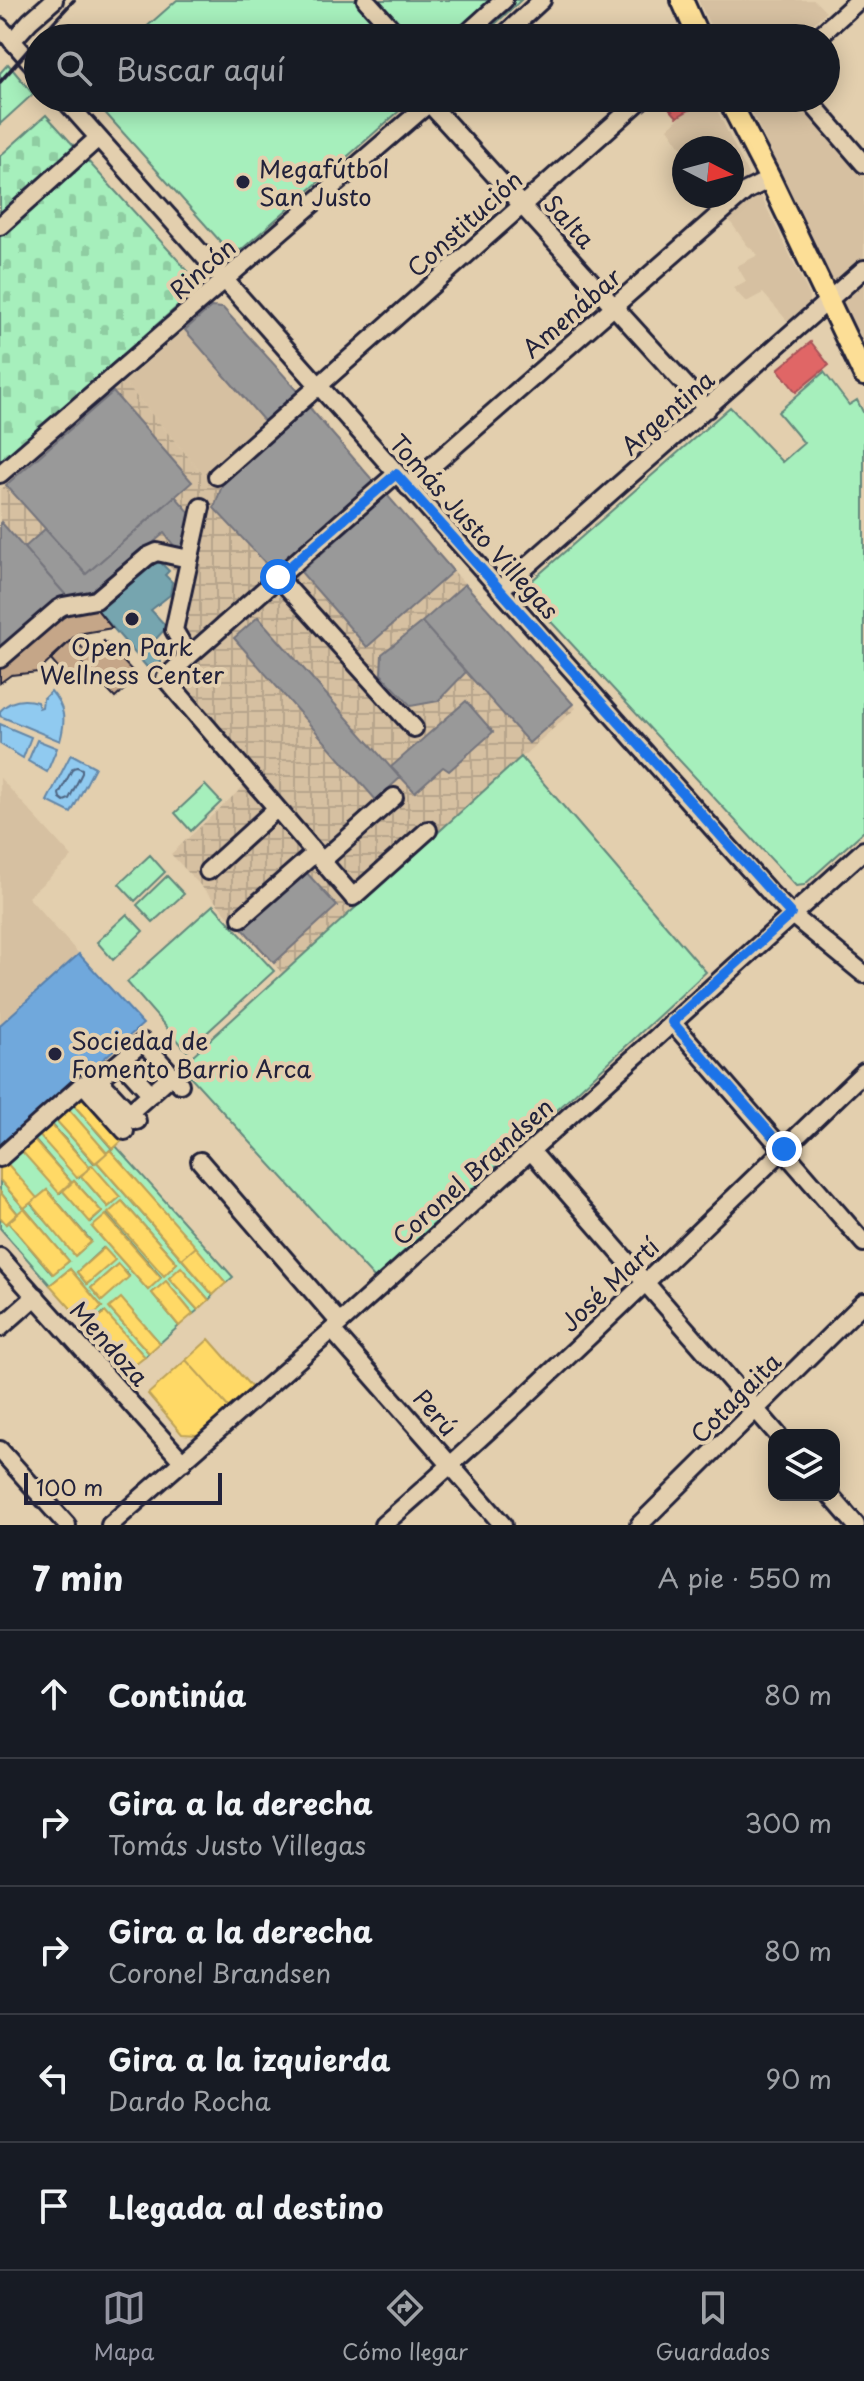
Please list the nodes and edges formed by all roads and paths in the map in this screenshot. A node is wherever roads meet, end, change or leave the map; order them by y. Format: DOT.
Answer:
graph roads {
  1 [pos="54,0"];
  2 [pos="366,0"];
  3 [pos="504,0"];
  4 [pos="542,0"];
  5 [pos="682,0"];
  6 [pos="859,0"];
  7 [pos="29,24"];
  8 [pos="387,24"];
  9 [pos="477,24"];
  10 [pos="516,24"];
  11 [pos="693,24"];
  12 [pos="832,24"];
  13 [pos="0,27"];
  14 [pos="24,29"];
  15 [pos="12,41"];
  16 [pos="24,54"];
  17 [pos="75,112"];
  18 [pos="418,112"];
  19 [pos="442,112"];
  20 [pos="627,112"];
  21 [pos="738,112"];
  22 [pos="819,112"];
  23 [pos="98,138"];
  24 [pos="864,164"];
  25 [pos="770,179"];
  26 [pos="522,203"];
  27 [pos="0,226"];
  28 [pos="864,269"];
  29 [pos="224,280"];
  30 [pos="828,301"];
  31 [pos="615,306"];
  32 [pos="864,375"];
  33 [pos="318,386"];
  34 [pos="707,409"];
  35 [pos="0,474"];
  36 [pos="396,474"];
  37 [pos="217,476"];
  38 [pos="408,487"];
  39 [pos="201,507"];
  40 [pos="189,559"];
  41 [pos="278,577"];
  42 [pos="500,590"];
  43 [pos="189,656"];
  44 [pos="0,659"];
  45 [pos="414,728"];
  46 [pos="394,797"];
  47 [pos="276,809"];
  48 [pos="428,830"];
  49 [pos="864,850"];
  50 [pos="318,857"];
  51 [pos="208,871"];
  52 [pos="791,914"];
  53 [pos="241,918"];
  54 [pos="864,974"];
  55 [pos="672,1022"];
  56 [pos="121,1061"];
  57 [pos="864,1072"];
  58 [pos="94,1084"];
  59 [pos="151,1094"];
  60 [pos="784,1149"];
  61 [pos="531,1151"];
  62 [pos="0,1158"];
  63 [pos="200,1161"];
  64 [pos="864,1243"];
  65 [pos="0,1257"];
  66 [pos="647,1282"];
  67 [pos="36,1296"];
  68 [pos="864,1302"];
  69 [pos="336,1326"];
  70 [pos="0,1328"];
  71 [pos="757,1410"];
  72 [pos="773,1429"];
  73 [pos="0,1450"];
  74 [pos="183,1462"];
  75 [pos="451,1466"];
  76 [pos="835,1501"];
  77 [pos="67,1525"];
  78 [pos="110,1525"];
  79 [pos="383,1525"];
  80 [pos="503,1525"];
  81 [pos="639,1525"];
  82 [pos="856,1525"];
  1 -- 7 [label="street"];
  2 -- 8 [label="street"];
  3 -- 9 [label="street"];
  4 -- 10 [label="street"];
  5 -- 11 [label="main road"];
  6 -- 12 [label="street"];
  13 -- 15 [label="street"];
  14 -- 15 [label="street"];
  15 -- 16 [label="street"];
  17 -- 23 [label="street, Tomás Justo Villegas"];
  18 -- 29 [label="street, Rincón"];
  19 -- 26 [label="street, Salta"];
  20 -- 26 [label="street, Constitución"];
  21 -- 25 [label="main road"];
  22 -- 24 [label="street"];
  23 -- 27 [label="street"];
  23 -- 29 [label="street, Tomás Justo Villegas"];
  25 -- 30 [label="main road"];
  25 -- 31 [label="street, Amenábar"];
  26 -- 31 [label="street, Salta"];
  26 -- 33 [label="street, Constitución"];
  28 -- 30 [label="street, Argentina"];
  29 -- 33 [label="street, Tomás Justo Villegas"];
  29 -- 35 [label="street, Rincón"];
  30 -- 32 [label="main road"];
  30 -- 34 [label="street, Argentina"];
  31 -- 34 [label="street, Salta"];
  31 -- 38 [label="street, Amenábar"];
  33 -- 36 [label="street, Tomás Justo Villegas"];
  33 -- 37 [label="street, Constitución"];
  34 -- 42 [label="street, Argentina"];
  36 -- 38 [label="street, Tomás Justo Villegas"];
  36 -- 41 [label="street"];
  38 -- 42 [label="street, Tomás Justo Villegas"];
  39 -- 40 [label="street"];
  40 -- 43 [label="street"];
  40 -- 44 [label="street"];
  41 -- 43 [label="street"];
  41 -- 45 [label="street"];
  42 -- 52 [label="street, Tomás Justo Villegas"];
  43 -- 47 [label="street"];
  46 -- 50 [label="street"];
  47 -- 50 [label="street"];
  47 -- 51 [label="street"];
  48 -- 50 [label="street"];
  49 -- 52 [label="street, Coronel Brandsen"];
  50 -- 53 [label="street"];
  52 -- 54 [label="street, Tomás Justo Villegas"];
  52 -- 55 [label="street, Coronel Brandsen"];
  55 -- 60 [label="street"];
  55 -- 61 [label="street, Coronel Brandsen"];
  56 -- 58 [label="street"];
  56 -- 59 [label="street"];
  56 -- 59 [label="street"];
  57 -- 60 [label="street, José Martí"];
  58 -- 59 [label="street"];
  58 -- 62 [label="street"];
  60 -- 64 [label="street"];
  60 -- 66 [label="street, José Martí"];
  61 -- 66 [label="street"];
  61 -- 69 [label="street, Coronel Brandsen"];
  63 -- 69 [label="street, Perú"];
  65 -- 67 [label="street, Mendoza"];
  66 -- 71 [label="street"];
  66 -- 75 [label="street, José Martí"];
  67 -- 70 [label="street"];
  67 -- 74 [label="street, Mendoza"];
  68 -- 71 [label="street, Cotagaita"];
  69 -- 74 [label="street, Coronel Brandsen"];
  69 -- 75 [label="street, Perú"];
  71 -- 72 [label="street"];
  71 -- 81 [label="street, Cotagaita"];
  73 -- 77 [label="street"];
  74 -- 78 [label="street, Coronel Brandsen"];
  75 -- 79 [label="street, José Martí"];
  75 -- 80 [label="street, Perú"];
  76 -- 82 [label="street"];
}
